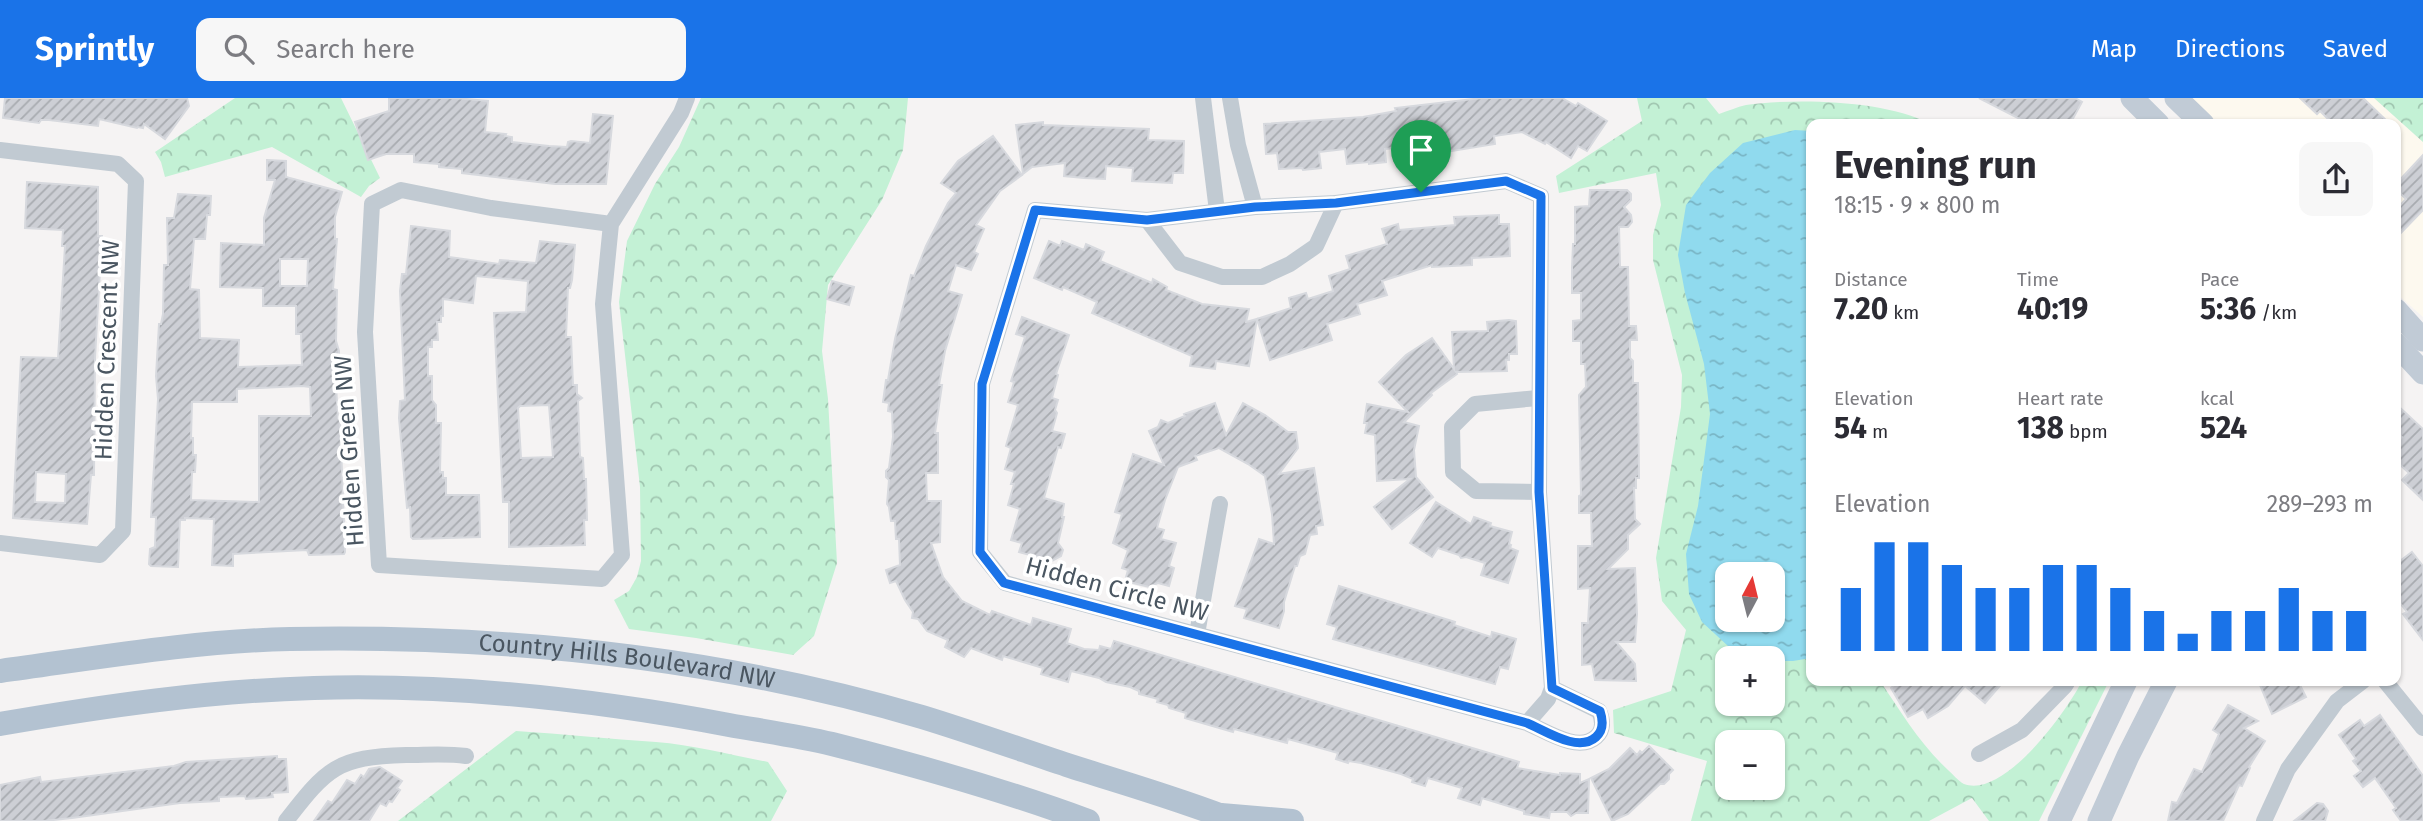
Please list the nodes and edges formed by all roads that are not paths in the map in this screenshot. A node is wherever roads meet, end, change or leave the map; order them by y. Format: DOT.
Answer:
graph roads {
  1 [pos="687,98"];
  2 [pos="1203,98"];
  3 [pos="1230,98"];
  4 [pos="2132,98"];
  5 [pos="2176,98"];
  6 [pos="2153,119"];
  7 [pos="2198,119"];
  8 [pos="0,150"];
  9 [pos="1336,203"];
  10 [pos="1255,207"];
  11 [pos="1217,211"];
  12 [pos="1147,220"];
  13 [pos="611,224"];
  14 [pos="2401,316"];
  15 [pos="2423,340"];
  16 [pos="2401,349"];
  17 [pos="2401,370"];
  18 [pos="2422,372"];
  19 [pos="1538,398"];
  20 [pos="1539,492"];
  21 [pos="1220,504"];
  22 [pos="0,543"];
  23 [pos="1197,634"];
  24 [pos="0,671"];
  25 [pos="2065,686"];
  26 [pos="2124,686"];
  27 [pos="2163,686"];
  28 [pos="2356,686"];
  29 [pos="2389,686"];
  30 [pos="1552,688"];
  31 [pos="75,711"];
  32 [pos="1527,723"];
  33 [pos="0,724"];
  34 [pos="2423,727"];
  35 [pos="0,742"];
  36 [pos="1979,754"];
  37 [pos="466,757"];
  38 [pos="1228,818"];
  39 [pos="285,821"];
  40 [pos="1088,821"];
  41 [pos="1292,821"];
  42 [pos="2059,821"];
  43 [pos="2099,821"];
  44 [pos="2264,821"];
  1 -- 13 [label="street, Hidden Green NW"];
  2 -- 11 [label="street"];
  3 -- 10 [label="street"];
  4 -- 6 [label="street"];
  5 -- 7 [label="street"];
  8 -- 22 [label="street, Hidden Crescent NW"];
  9 -- 10 [label="street, Hidden Circle NW"];
  9 -- 12 [label="street"];
  9 -- 19 [label="street, Hidden Circle NW"];
  10 -- 11 [label="street, Hidden Circle NW"];
  11 -- 12 [label="street, Hidden Circle NW"];
  12 -- 23 [label="street, Hidden Circle NW"];
  13 -- 13 [label="street, Hidden Green NW"];
  14 -- 15 [label="street"];
  16 -- 18 [label="street"];
  17 -- 18 [label="street"];
  19 -- 20 [label="street, Hidden Circle NW"];
  19 -- 20 [label="street"];
  20 -- 30 [label="street, Hidden Circle NW"];
  21 -- 23 [label="street"];
  23 -- 32 [label="street, Hidden Circle NW"];
  24 -- 38 [label="main road, Country Hills Boulevard NW"];
  25 -- 36 [label="street"];
  26 -- 42 [label="street"];
  27 -- 43 [label="street"];
  28 -- 44 [label="street"];
  29 -- 34 [label="street"];
  30 -- 32 [label="street"];
  30 -- 32 [label="street, Hidden Circle NW"];
  31 -- 33 [label="main road, Country Hills Boulevard NW"];
  31 -- 35 [label="main road"];
  31 -- 40 [label="main road, Country Hills Boulevard NW"];
  37 -- 39 [label="street"];
  38 -- 41 [label="main road, Country Hills Boulevard NW"];
}
